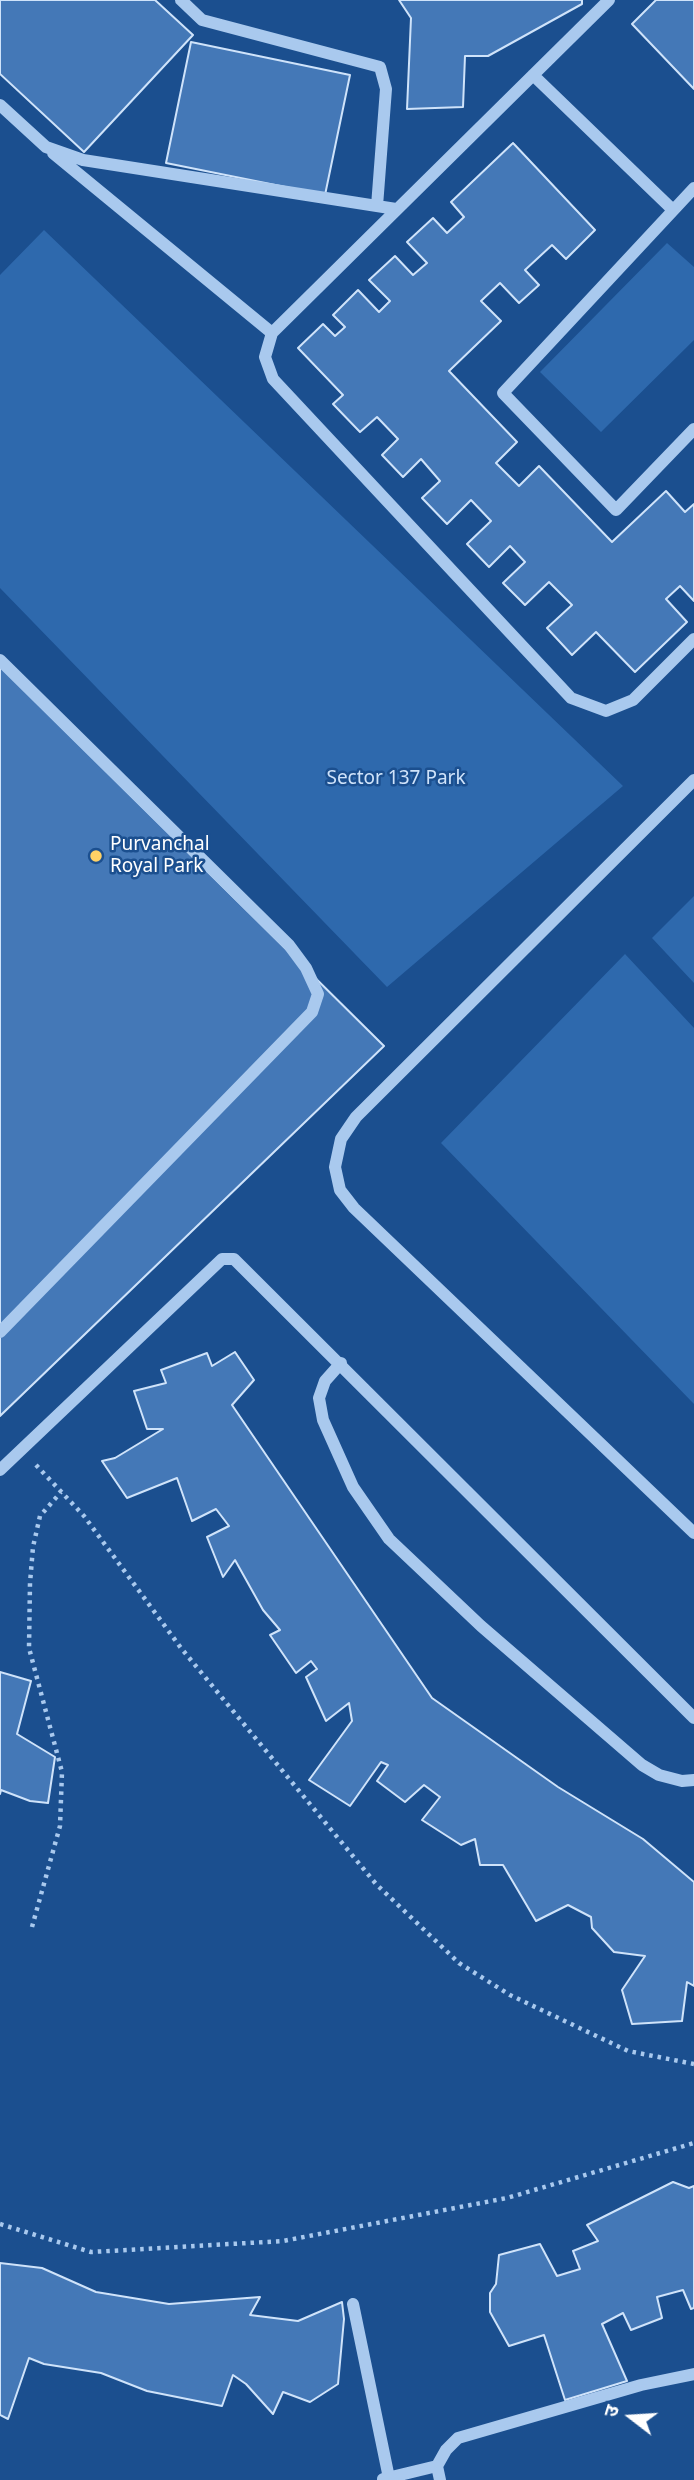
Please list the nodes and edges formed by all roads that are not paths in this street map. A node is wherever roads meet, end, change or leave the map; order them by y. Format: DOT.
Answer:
graph roads {
  1 [pos="181,0"];
  2 [pos="609,0"];
  3 [pos="533,75"];
  4 [pos="0,104"];
  5 [pos="46,147"];
  6 [pos="694,188"];
  7 [pos="377,206"];
  8 [pos="397,209"];
  9 [pos="673,210"];
  10 [pos="272,333"];
  11 [pos="694,429"];
  12 [pos="694,639"];
  13 [pos="0,660"];
  14 [pos="694,780"];
  15 [pos="0,1332"];
  16 [pos="341,1363"];
  17 [pos="0,1470"];
  18 [pos="694,1533"];
  19 [pos="694,1718"];
  20 [pos="694,1780"];
  21 [pos="353,2304"];
  22 [pos="694,2374"];
  23 [pos="438,2466"];
  24 [pos="407,2477"];
  25 [pos="385,2479"];
  26 [pos="440,2480"];
  1 -- 7 [label="street"];
  2 -- 3 [label="street"];
  3 -- 8 [label="street"];
  3 -- 9 [label="street"];
  4 -- 5 [label="street"];
  5 -- 7 [label="street"];
  5 -- 10 [label="street"];
  6 -- 9 [label="street"];
  7 -- 8 [label="street"];
  8 -- 10 [label="street"];
  9 -- 11 [label="street"];
  10 -- 12 [label="street"];
  13 -- 15 [label="street"];
  14 -- 18 [label="street"];
  16 -- 17 [label="street"];
  16 -- 19 [label="street"];
  16 -- 20 [label="street"];
  21 -- 25 [label="street"];
  22 -- 23 [label="street"];
  23 -- 24 [label="street"];
  23 -- 26 [label="street"];
  24 -- 25 [label="street"];
}
